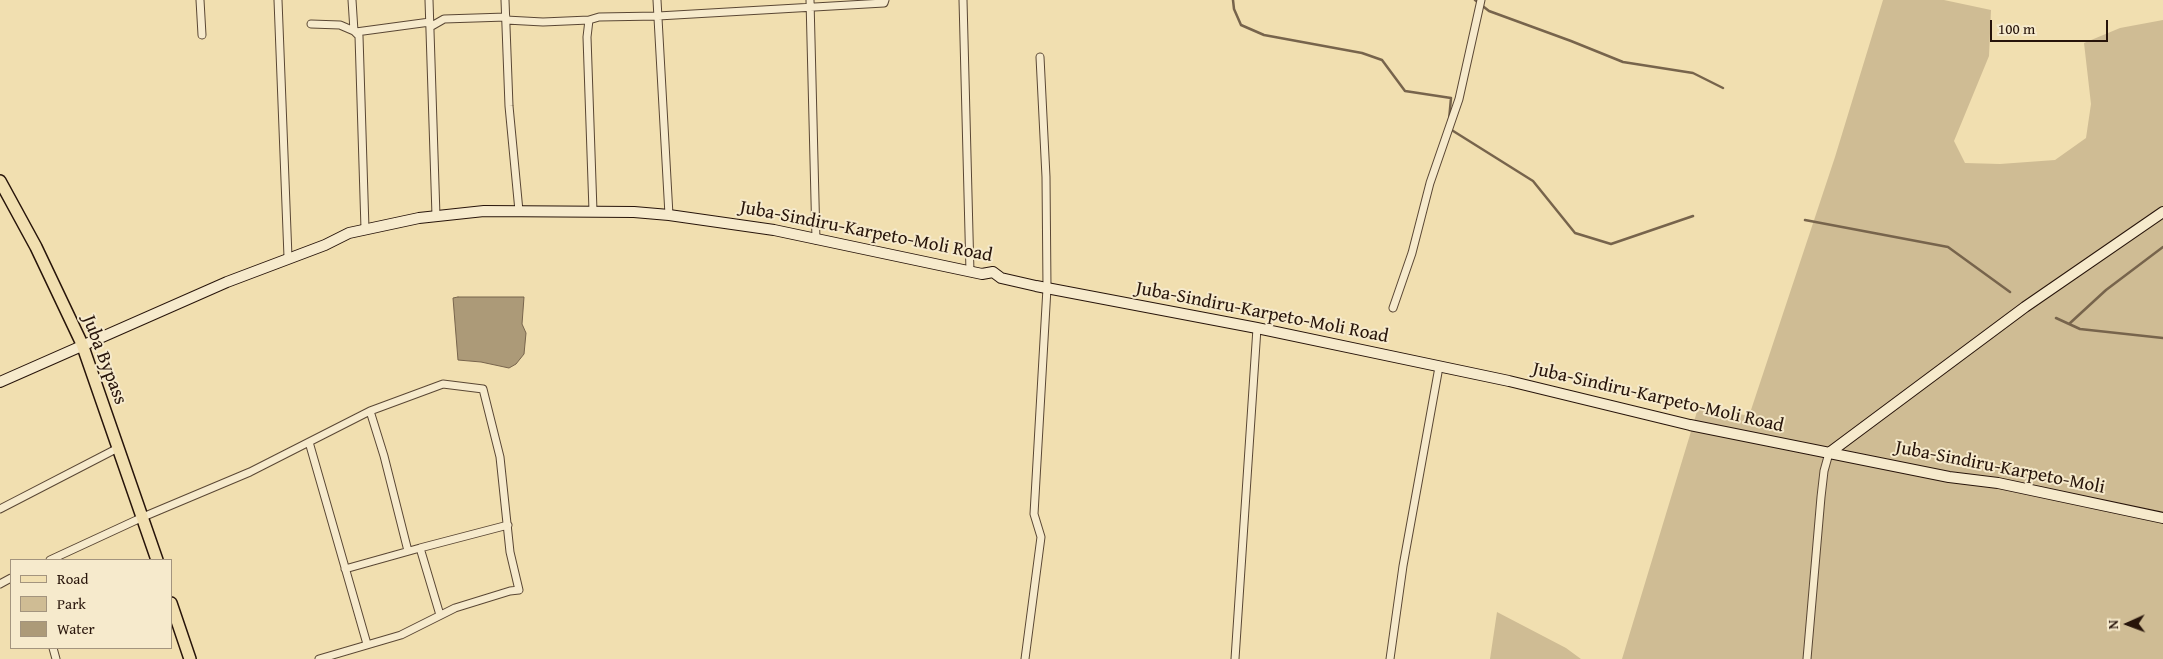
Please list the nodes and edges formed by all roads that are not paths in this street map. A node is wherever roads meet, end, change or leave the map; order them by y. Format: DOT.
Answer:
graph roads {
  1 [pos="200,0"];
  2 [pos="278,0"];
  3 [pos="352,0"];
  4 [pos="429,0"];
  5 [pos="506,0"];
  6 [pos="657,0"];
  7 [pos="885,0"];
  8 [pos="963,0"];
  9 [pos="1481,0"];
  10 [pos="810,3"];
  11 [pos="658,16"];
  12 [pos="506,19"];
  13 [pos="589,20"];
  14 [pos="311,24"];
  15 [pos="430,25"];
  16 [pos="355,31"];
  17 [pos="202,35"];
  18 [pos="1040,57"];
  19 [pos="0,181"];
  20 [pos="518,211"];
  21 [pos="593,212"];
  22 [pos="2163,212"];
  23 [pos="669,215"];
  24 [pos="436,216"];
  25 [pos="365,229"];
  26 [pos="816,240"];
  27 [pos="288,257"];
  28 [pos="970,272"];
  29 [pos="1047,288"];
  30 [pos="1393,308"];
  31 [pos="1257,328"];
  32 [pos="82,344"];
  33 [pos="1439,367"];
  34 [pos="0,382"];
  35 [pos="370,410"];
  36 [pos="309,442"];
  37 [pos="118,448"];
  38 [pos="1829,453"];
  39 [pos="0,509"];
  40 [pos="143,517"];
  41 [pos="2163,518"];
  42 [pos="508,525"];
  43 [pos="420,548"];
  44 [pos="408,551"];
  45 [pos="52,559"];
  46 [pos="157,559"];
  47 [pos="345,569"];
  48 [pos="172,606"];
  49 [pos="440,615"];
  50 [pos="367,644"];
  51 [pos="190,659"];
  52 [pos="319,659"];
  53 [pos="1025,659"];
  54 [pos="1235,659"];
  55 [pos="1390,659"];
  56 [pos="1807,659"];
  1 -- 17 [label="street"];
  2 -- 27 [label="street"];
  3 -- 16 [label="street"];
  4 -- 15 [label="street"];
  5 -- 12 [label="street"];
  6 -- 11 [label="street"];
  7 -- 10 [label="street"];
  8 -- 28 [label="street"];
  9 -- 30 [label="street"];
  10 -- 11 [label="street"];
  10 -- 26 [label="street"];
  11 -- 13 [label="street"];
  11 -- 23 [label="street"];
  12 -- 13 [label="street"];
  12 -- 15 [label="street"];
  12 -- 20 [label="street"];
  13 -- 21 [label="street"];
  14 -- 16 [label="street"];
  15 -- 16 [label="street"];
  15 -- 24 [label="street"];
  16 -- 25 [label="street"];
  18 -- 29 [label="street"];
  19 -- 32 [label="main road, Juba Bypass"];
  20 -- 21 [label="main road, Juba-Sindiru-Karpeto-Moli Road"];
  20 -- 24 [label="main road, Juba-Sindiru-Karpeto-Moli Road"];
  21 -- 23 [label="main road, Juba-Sindiru-Karpeto-Moli Road"];
  22 -- 38 [label="main road"];
  23 -- 26 [label="main road, Juba-Sindiru-Karpeto-Moli Road"];
  24 -- 25 [label="main road, Juba-Sindiru-Karpeto-Moli Road"];
  25 -- 27 [label="main road, Juba-Sindiru-Karpeto-Moli Road"];
  26 -- 28 [label="main road, Juba-Sindiru-Karpeto-Moli Road"];
  27 -- 32 [label="main road, Juba-Sindiru-Karpeto-Moli Road"];
  28 -- 29 [label="main road, Juba-Sindiru-Karpeto-Moli Road"];
  29 -- 31 [label="main road, Juba-Sindiru-Karpeto-Moli Road"];
  29 -- 53 [label="street"];
  31 -- 33 [label="main road, Juba-Sindiru-Karpeto-Moli Road"];
  31 -- 54 [label="street"];
  32 -- 34 [label="main road, Juba-Sindiru-Karpeto-Moli Road"];
  32 -- 37 [label="main road, Juba Bypass"];
  33 -- 38 [label="main road, Juba-Sindiru-Karpeto-Moli Road"];
  33 -- 55 [label="street"];
  35 -- 36 [label="street"];
  35 -- 42 [label="street"];
  35 -- 44 [label="street"];
  36 -- 40 [label="street"];
  36 -- 47 [label="street"];
  37 -- 39 [label="street"];
  37 -- 40 [label="main road, Juba Bypass"];
  38 -- 41 [label="main road, Juba-Sindiru-Karpeto-Moli"];
  38 -- 56 [label="street"];
  40 -- 45 [label="street"];
  40 -- 46 [label="main road, Juba Bypass"];
  42 -- 43 [label="street"];
  42 -- 49 [label="street"];
  43 -- 44 [label="street"];
  43 -- 49 [label="street"];
  44 -- 47 [label="street"];
  47 -- 50 [label="street"];
  48 -- 51 [label="main road"];
  49 -- 50 [label="street"];
  50 -- 52 [label="street"];
}
